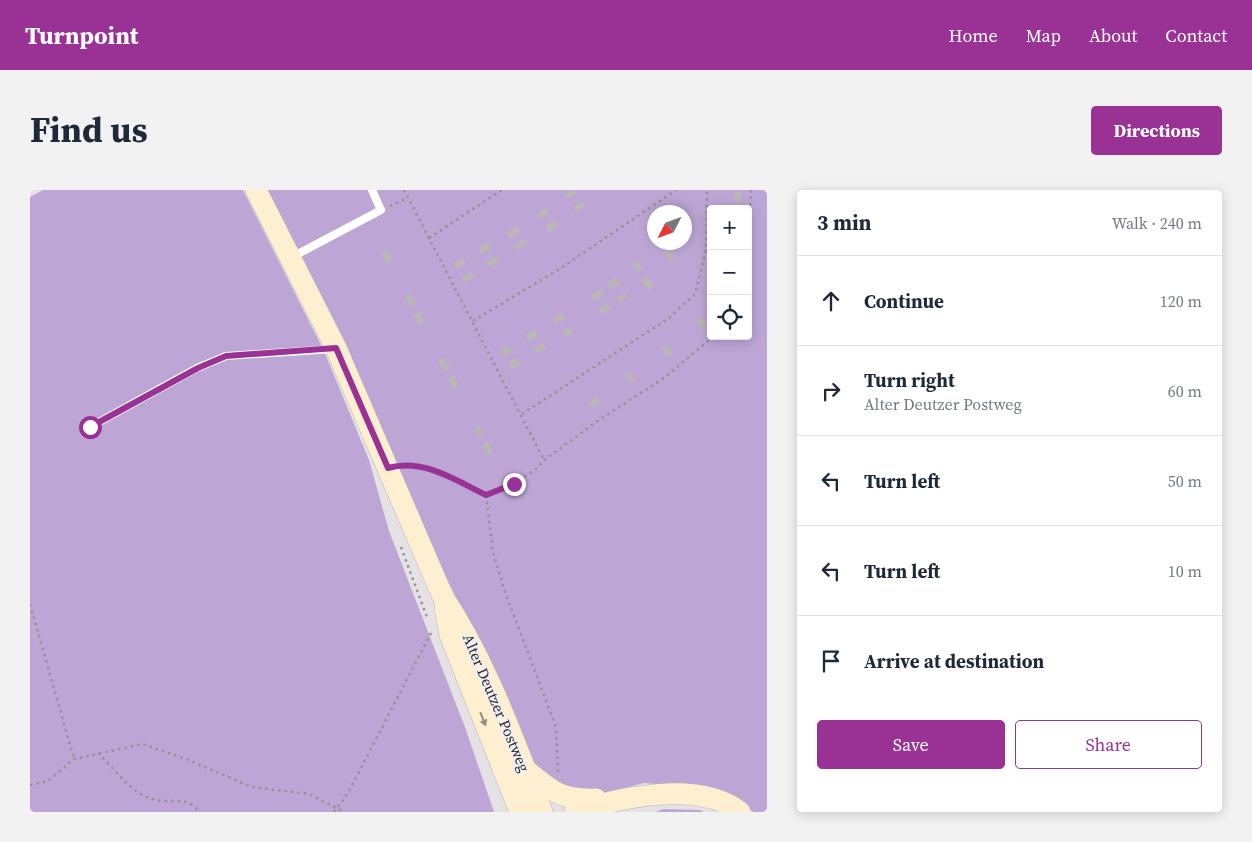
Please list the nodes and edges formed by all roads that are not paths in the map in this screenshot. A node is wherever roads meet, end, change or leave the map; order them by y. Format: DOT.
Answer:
graph roads {
  1 [pos="256,190"];
  2 [pos="372,190"];
  3 [pos="290,258"];
  4 [pos="336,348"];
  5 [pos="90,427"];
  6 [pos="443,598"];
  7 [pos="524,768"];
  8 [pos="631,804"];
  9 [pos="520,811"];
  10 [pos="542,812"];
  11 [pos="575,812"];
  12 [pos="740,812"];
  1 -- 3 [label="street, Alter Deutzer Postweg"];
  2 -- 3 [label="lane"];
  3 -- 4 [label="street, Alter Deutzer Postweg"];
  4 -- 5 [label="lane"];
  4 -- 6 [label="street, Alter Deutzer Postweg"];
  6 -- 7 [label="street, Alter Deutzer Postweg"];
  6 -- 9 [label="street, Alter Deutzer Postweg, one-way"];
  7 -- 8 [label="street"];
  7 -- 10 [label="street, Alter Deutzer Postweg"];
  8 -- 11 [label="street"];
  8 -- 12 [label="street"];
}
